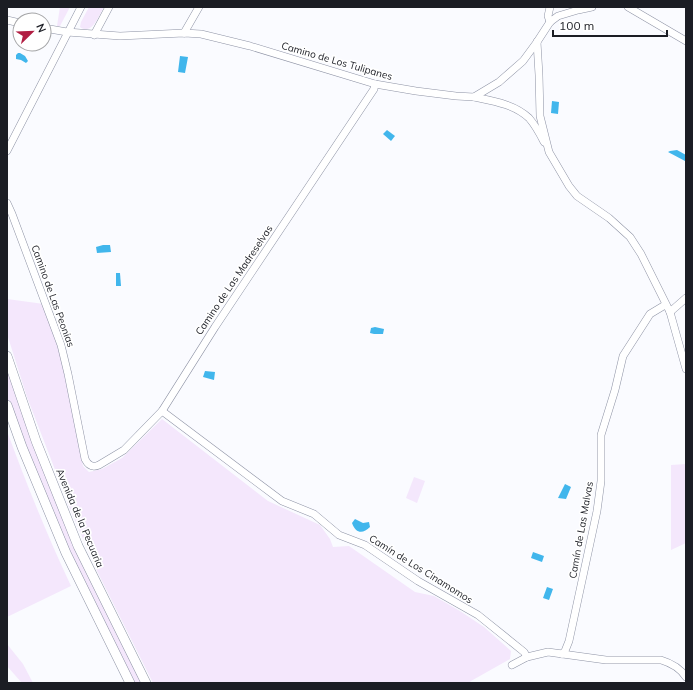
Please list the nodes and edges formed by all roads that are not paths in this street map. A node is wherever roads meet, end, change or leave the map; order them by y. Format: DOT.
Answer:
graph roads {
  1 [pos="81,7"];
  2 [pos="109,7"];
  3 [pos="199,7"];
  4 [pos="550,7"];
  5 [pos="592,7"];
  6 [pos="628,7"];
  7 [pos="550,22"];
  8 [pos="52,29"];
  9 [pos="67,32"];
  10 [pos="184,33"];
  11 [pos="94,35"];
  12 [pos="686,41"];
  13 [pos="537,42"];
  14 [pos="376,84"];
  15 [pos="474,97"];
  16 [pos="540,116"];
  17 [pos="529,118"];
  18 [pos="7,151"];
  19 [pos="550,152"];
  20 [pos="7,203"];
  21 [pos="686,298"];
  22 [pos="665,305"];
  23 [pos="670,312"];
  24 [pos="7,356"];
  25 [pos="686,369"];
  26 [pos="7,405"];
  27 [pos="162,411"];
  28 [pos="90,466"];
  29 [pos="562,654"];
  30 [pos="527,657"];
  31 [pos="512,665"];
  32 [pos="686,676"];
  33 [pos="130,683"];
  34 [pos="146,683"];
  1 -- 9 [label="street"];
  2 -- 11 [label="street"];
  3 -- 10 [label="street"];
  4 -- 7 [label="street"];
  5 -- 7 [label="street"];
  6 -- 12 [label="street"];
  7 -- 13 [label="street"];
  8 -- 9 [label="street, Camino de Los Tulipanes"];
  9 -- 11 [label="street, Camino de Los Tulipanes"];
  9 -- 18 [label="street"];
  10 -- 11 [label="street, Camino de Los Tulipanes"];
  10 -- 14 [label="street, Camino de Los Tulipanes"];
  13 -- 15 [label="street"];
  13 -- 16 [label="street"];
  14 -- 15 [label="street, Camino de Los Tulipanes"];
  14 -- 27 [label="street, Camino de Las Madreselvas"];
  15 -- 17 [label="street, Camino de Los Tulipanes"];
  16 -- 17 [label="street"];
  16 -- 19 [label="street"];
  17 -- 19 [label="street"];
  19 -- 22 [label="street"];
  20 -- 28 [label="street, Camino de Las Peonias"];
  21 -- 23 [label="street"];
  22 -- 23 [label="street"];
  22 -- 29 [label="street, Camín de Las Malvas"];
  23 -- 25 [label="street"];
  24 -- 34 [label="street, Avenida de la Pecuaria"];
  26 -- 33 [label="street"];
  27 -- 28 [label="street, Camino de Las Madreselvas"];
  27 -- 30 [label="street, Camín de Los Cinamomos"];
  29 -- 30 [label="street"];
  29 -- 32 [label="street"];
  30 -- 31 [label="street"];
}
